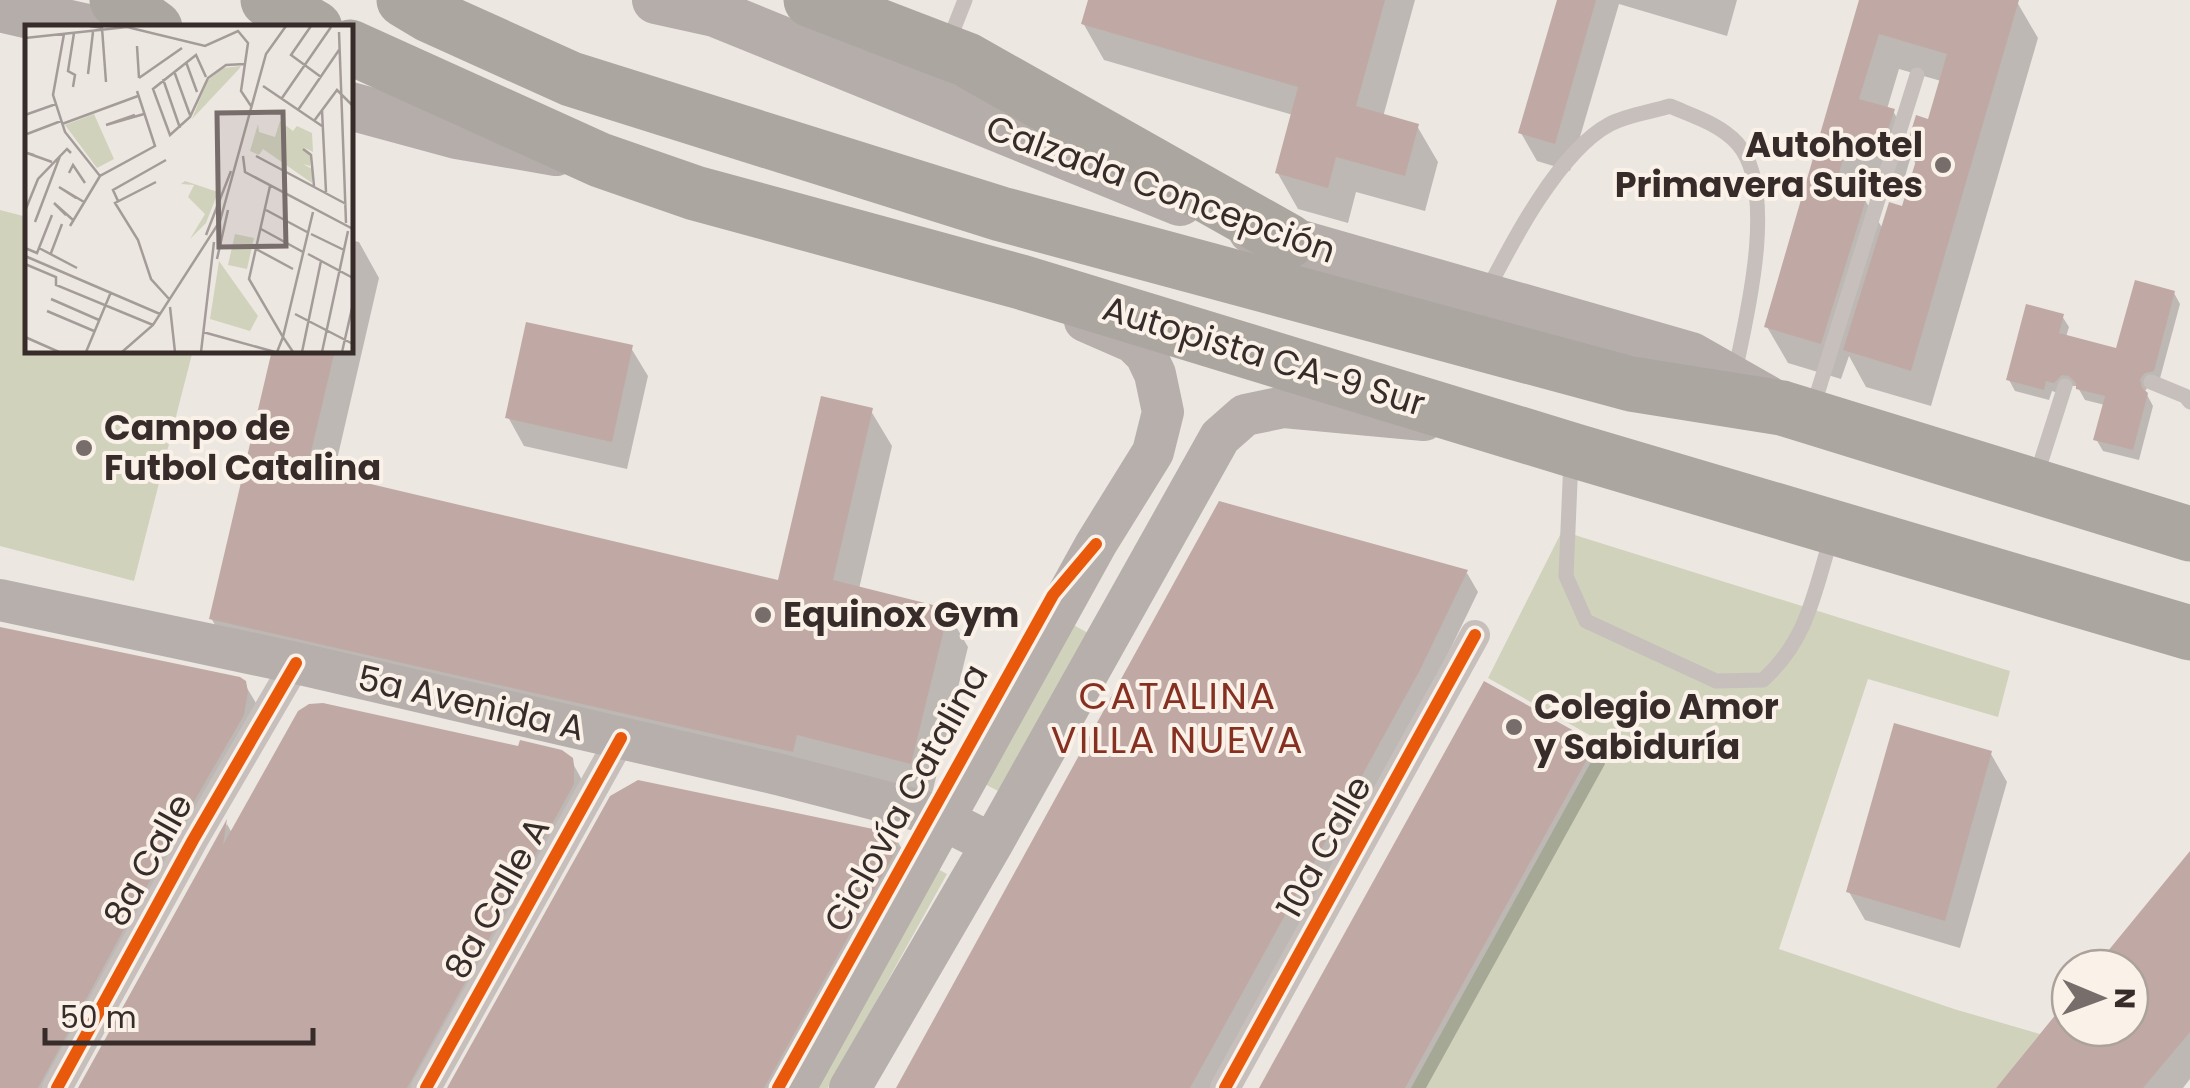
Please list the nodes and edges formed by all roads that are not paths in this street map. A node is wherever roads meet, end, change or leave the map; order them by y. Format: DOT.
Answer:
graph roads {
  1 [pos="117,0"];
  2 [pos="268,0"];
  3 [pos="404,0"];
  4 [pos="656,0"];
  5 [pos="811,0"];
  6 [pos="965,0"];
  7 [pos="0,8"];
  8 [pos="74,25"];
  9 [pos="151,25"];
  10 [pos="310,25"];
  11 [pos="352,48"];
  12 [pos="944,51"];
  13 [pos="1918,75"];
  14 [pos="352,107"];
  15 [pos="600,160"];
  16 [pos="1288,241"];
  17 [pos="1021,282"];
  18 [pos="1484,297"];
  19 [pos="1733,380"];
  20 [pos="2151,382"];
  21 [pos="2065,386"];
  22 [pos="2190,402"];
  23 [pos="1796,412"];
  24 [pos="1484,424"];
  25 [pos="1572,450"];
  26 [pos="2033,485"];
  27 [pos="1834,528"];
  28 [pos="2190,534"];
  29 [pos="1129,544"];
  30 [pos="0,600"];
  31 [pos="2190,633"];
  32 [pos="1475,635"];
  33 [pos="296,663"];
  34 [pos="620,738"];
  35 [pos="946,820"];
  36 [pos="992,844"];
  37 [pos="827,1029"];
  38 [pos="871,1050"];
  39 [pos="57,1088"];
  40 [pos="426,1088"];
  41 [pos="795,1088"];
  42 [pos="850,1088"];
  43 [pos="1225,1088"];
  1 -- 9 [label="highway"];
  2 -- 10 [label="highway"];
  3 -- 23 [label="highway, Autopista CA-9 Sur"];
  4 -- 16 [label="main road, Calzada Concepción"];
  5 -- 12 [label="highway"];
  6 -- 12 [label="lane"];
  7 -- 8 [label="main road"];
  11 -- 15 [label="highway, Autopista CA-9 Sur"];
  12 -- 16 [label="highway"];
  13 -- 23 [label="lane"];
  14 -- 15 [label="main road"];
  15 -- 17 [label="highway, Autopista CA-9 Sur"];
  16 -- 18 [label="main road, Calzada Concepción"];
  17 -- 24 [label="highway, Autopista CA-9 Sur"];
  17 -- 29 [label="main road"];
  18 -- 19 [label="main road, Calzada Concepción"];
  18 -- 19 [label="lane"];
  19 -- 23 [label="main road, Calzada Concepción"];
  20 -- 22 [label="lane"];
  21 -- 26 [label="lane"];
  23 -- 26 [label="highway, Autopista CA-9 Sur"];
  24 -- 25 [label="highway, Autopista CA-9 Sur"];
  24 -- 29 [label="main road"];
  25 -- 27 [label="highway, Autopista CA-9 Sur"];
  25 -- 27 [label="lane"];
  26 -- 28 [label="highway, Autopista CA-9 Sur"];
  27 -- 31 [label="highway, Autopista CA-9 Sur"];
  29 -- 35 [label="main road"];
  29 -- 36 [label="main road"];
  30 -- 33 [label="main road, 5a Avenida A"];
  32 -- 43 [label="street, 10a Calle"];
  33 -- 34 [label="main road, 5a Avenida A"];
  33 -- 39 [label="street, 8a Calle"];
  34 -- 35 [label="main road, 5a Avenida A"];
  34 -- 40 [label="street, 8a Calle A"];
  35 -- 36 [label="main road, 5a Avenida A"];
  35 -- 37 [label="main road"];
  36 -- 38 [label="main road"];
  37 -- 38 [label="main road"];
  37 -- 41 [label="main road"];
  38 -- 42 [label="main road"];
}
